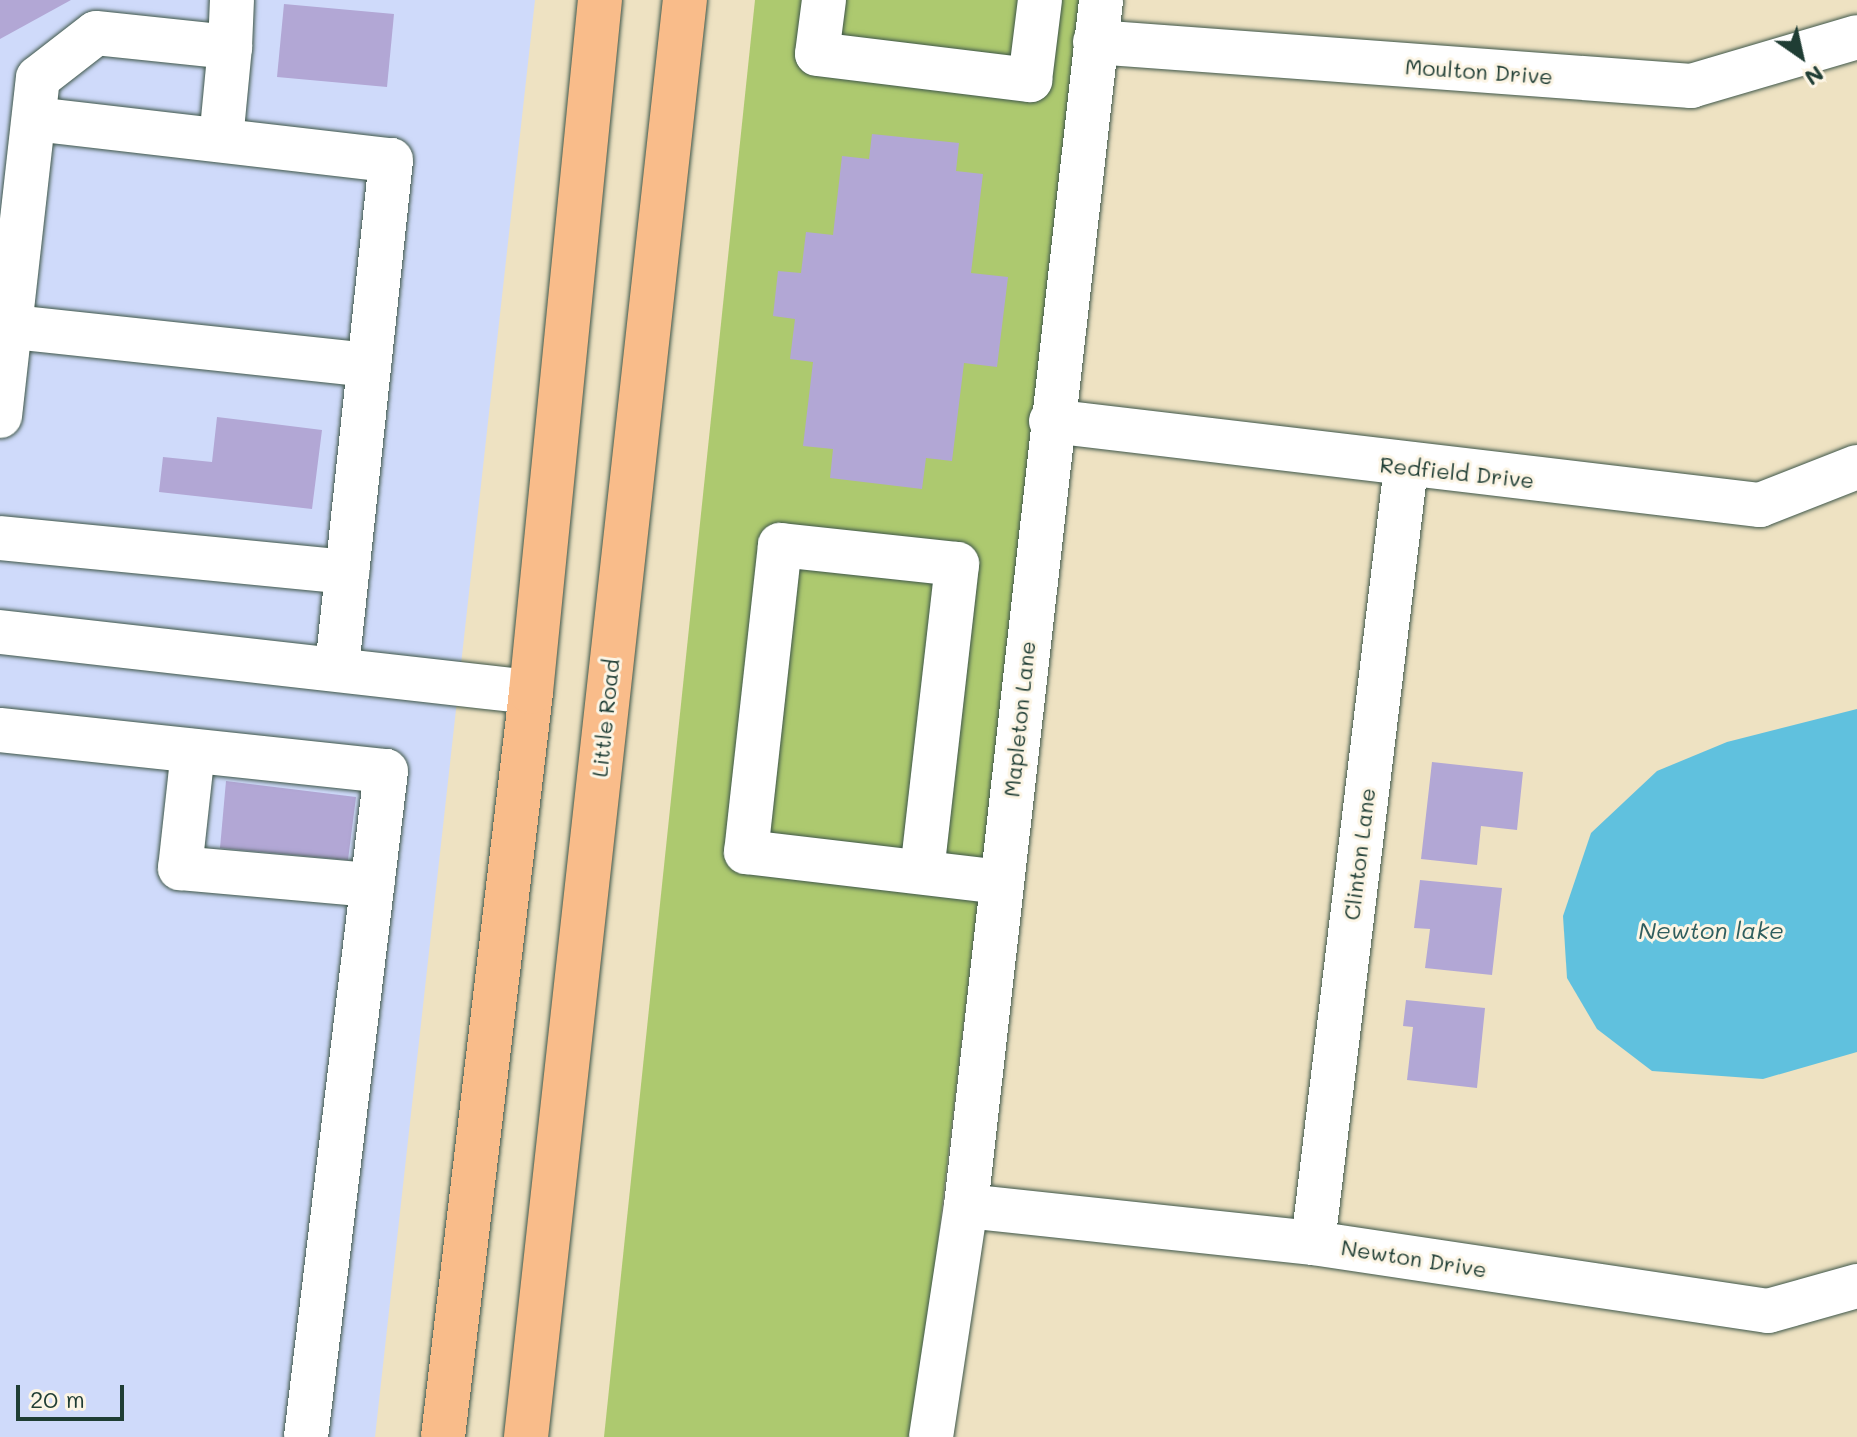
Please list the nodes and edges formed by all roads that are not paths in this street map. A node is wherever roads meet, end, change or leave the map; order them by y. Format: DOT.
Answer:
graph roads {
  1 [pos="232,0"];
  2 [pos="600,0"];
  3 [pos="685,0"];
  4 [pos="824,0"];
  5 [pos="1040,0"];
  6 [pos="1098,21"];
  7 [pos="1857,37"];
  8 [pos="230,47"];
  9 [pos="34,119"];
  10 [pos="221,140"];
  11 [pos="13,327"];
  12 [pos="369,365"];
  13 [pos="0,416"];
  14 [pos="1051,421"];
  15 [pos="1406,466"];
  16 [pos="1857,467"];
  17 [pos="0,538"];
  18 [pos="347,572"];
  19 [pos="0,632"];
  20 [pos="337,668"];
  21 [pos="531,692"];
  22 [pos="0,730"];
  23 [pos="193,751"];
  24 [pos="922,872"];
  25 [pos="1001,882"];
  26 [pos="372,885"];
  27 [pos="966,1206"];
  28 [pos="1313,1243"];
  29 [pos="1857,1286"];
  30 [pos="306,1437"];
  31 [pos="443,1437"];
  32 [pos="526,1437"];
  33 [pos="931,1437"];
  1 -- 8 [label="street"];
  2 -- 21 [label="main road"];
  3 -- 32 [label="main road, Little Road"];
  4 -- 5 [label="street"];
  6 -- 7 [label="street, Moulton Drive"];
  6 -- 14 [label="street, Mapleton Lane"];
  8 -- 9 [label="street"];
  8 -- 10 [label="street"];
  9 -- 10 [label="street"];
  9 -- 11 [label="street"];
  10 -- 12 [label="street"];
  11 -- 12 [label="street"];
  11 -- 13 [label="street"];
  12 -- 18 [label="street"];
  14 -- 15 [label="street, Redfield Drive"];
  14 -- 25 [label="street, Mapleton Lane"];
  15 -- 16 [label="street, Redfield Drive"];
  15 -- 28 [label="street, Clinton Lane"];
  17 -- 18 [label="street"];
  18 -- 20 [label="street"];
  19 -- 20 [label="street"];
  20 -- 21 [label="street"];
  21 -- 31 [label="main road"];
  22 -- 23 [label="street"];
  23 -- 26 [label="street"];
  23 -- 26 [label="street"];
  24 -- 24 [label="street"];
  24 -- 25 [label="street"];
  25 -- 27 [label="street, Mapleton Lane"];
  26 -- 30 [label="street"];
  27 -- 28 [label="street, Newton Drive"];
  27 -- 33 [label="street, Mapleton Lane"];
  28 -- 29 [label="street, Newton Drive"];
}
